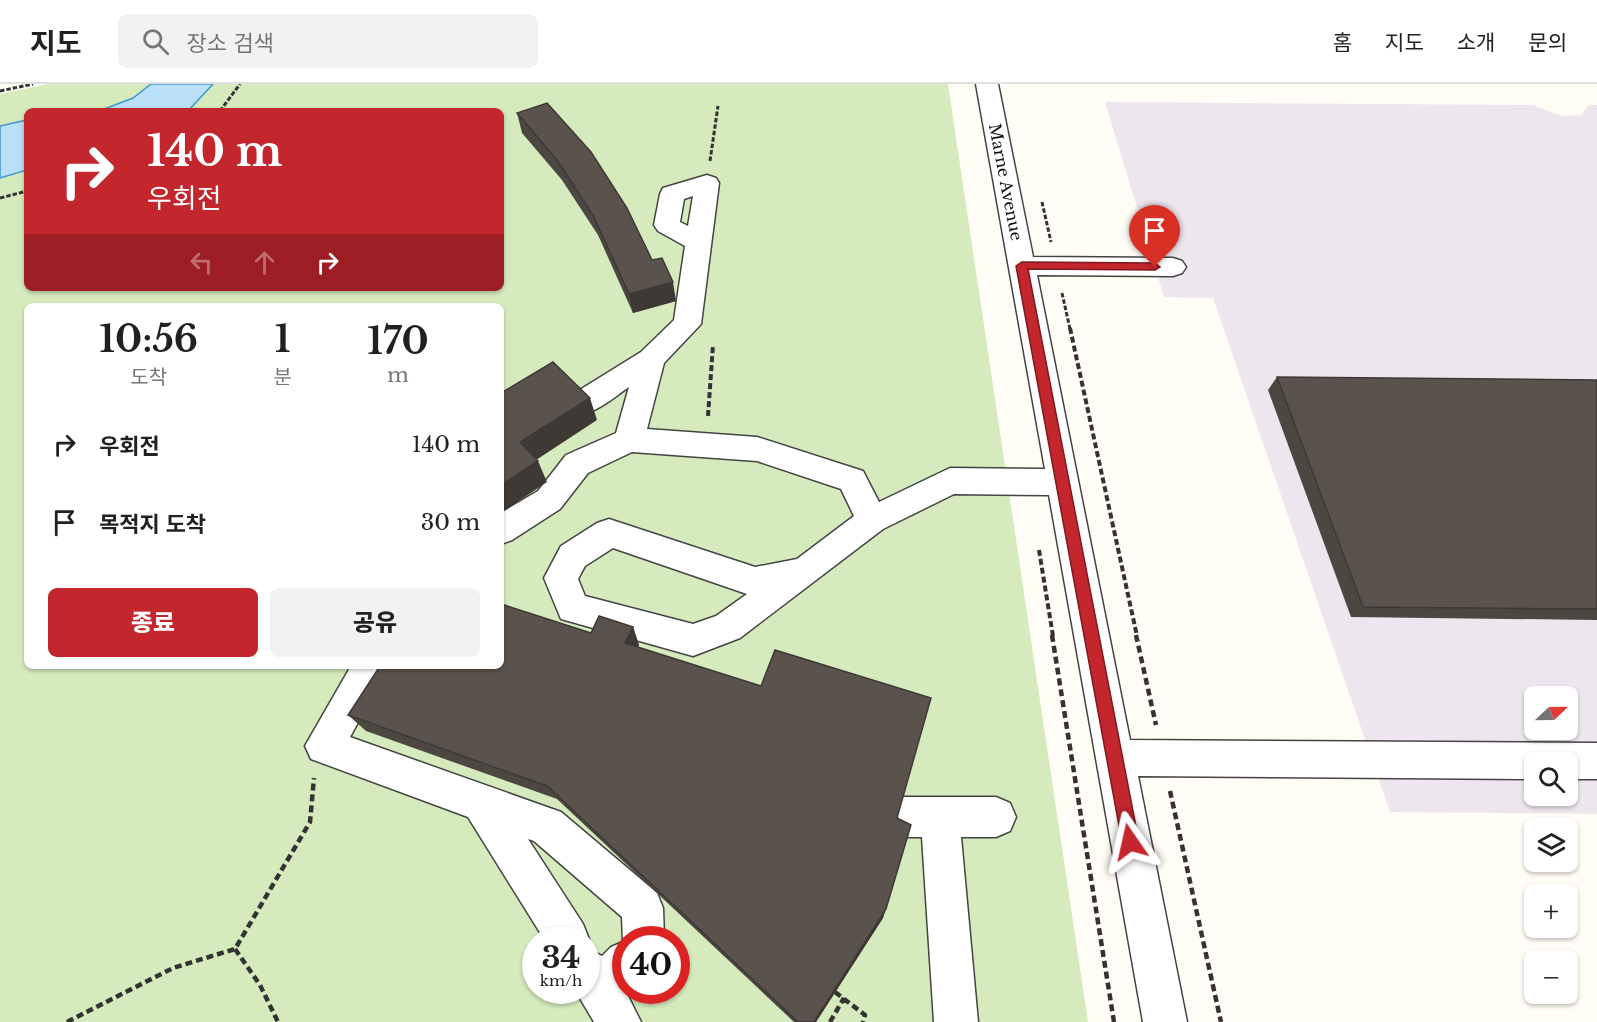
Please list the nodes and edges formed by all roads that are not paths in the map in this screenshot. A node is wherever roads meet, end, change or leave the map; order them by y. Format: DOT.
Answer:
graph roads {
  1 [pos="987,84"];
  2 [pos="707,183"];
  3 [pos="1022,266"];
  4 [pos="1173,267"];
  5 [pos="651,359"];
  6 [pos="580,404"];
  7 [pos="629,440"];
  8 [pos="1062,482"];
  9 [pos="872,520"];
  10 [pos="504,528"];
  11 [pos="806,572"];
  12 [pos="369,669"];
  13 [pos="1115,758"];
  14 [pos="1597,761"];
  15 [pos="482,803"];
  16 [pos="897,817"];
  17 [pos="940,817"];
  18 [pos="996,817"];
  19 [pos="560,926"];
  20 [pos="643,926"];
  21 [pos="956,1022"];
  22 [pos="1165,1022"];
  1 -- 3 [label="street, Marne Avenue"];
  2 -- 5 [label="street"];
  3 -- 4 [label="street"];
  3 -- 8 [label="street, Marne Avenue"];
  5 -- 6 [label="street"];
  5 -- 7 [label="street"];
  7 -- 9 [label="street"];
  7 -- 10 [label="street"];
  8 -- 9 [label="street"];
  8 -- 13 [label="street, Marne Avenue"];
  9 -- 11 [label="street"];
  11 -- 11 [label="street"];
  12 -- 15 [label="street"];
  13 -- 14 [label="street"];
  13 -- 22 [label="street, Marne Avenue"];
  15 -- 19 [label="street"];
  15 -- 20 [label="street"];
  16 -- 17 [label="street"];
  17 -- 18 [label="street"];
  17 -- 21 [label="street"];
}
